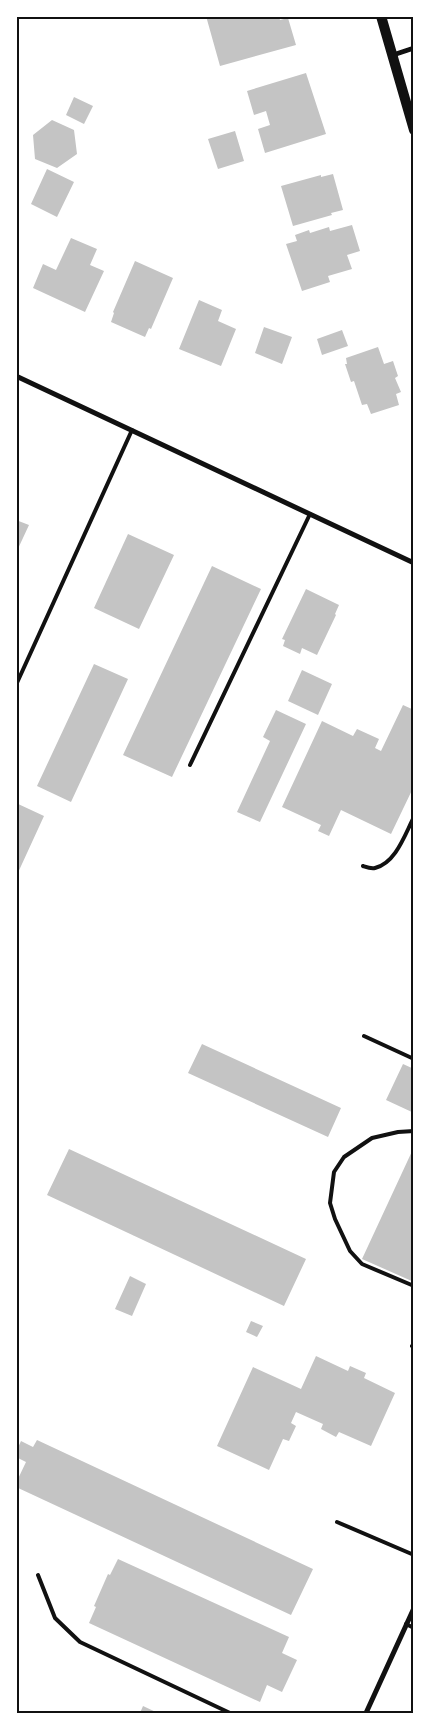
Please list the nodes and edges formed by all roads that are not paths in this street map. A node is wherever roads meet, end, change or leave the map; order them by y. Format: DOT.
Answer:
graph roads {
  1 [pos="381,16"];
  2 [pos="414,48"];
  3 [pos="392,55"];
  4 [pos="414,130"];
  5 [pos="16,376"];
  6 [pos="132,430"];
  7 [pos="310,514"];
  8 [pos="414,563"];
  9 [pos="16,685"];
  10 [pos="190,765"];
  11 [pos="414,817"];
  12 [pos="363,866"];
  13 [pos="364,1036"];
  14 [pos="414,1059"];
  15 [pos="414,1131"];
  16 [pos="414,1286"];
  17 [pos="337,1522"];
  18 [pos="414,1555"];
  19 [pos="38,1574"];
  20 [pos="414,1608"];
  21 [pos="406,1624"];
  22 [pos="414,1628"];
  23 [pos="230,1713"];
  24 [pos="366,1713"];
  1 -- 3 [label="main road"];
  2 -- 3 [label="street"];
  3 -- 4 [label="main road"];
  5 -- 6 [label="street"];
  6 -- 7 [label="street"];
  6 -- 9 [label="lane"];
  7 -- 8 [label="street"];
  7 -- 10 [label="lane"];
  11 -- 12 [label="lane"];
  13 -- 14 [label="lane"];
  15 -- 16 [label="lane"];
  17 -- 18 [label="lane"];
  19 -- 23 [label="lane"];
  20 -- 21 [label="street"];
  21 -- 22 [label="lane"];
  21 -- 24 [label="street"];
}
